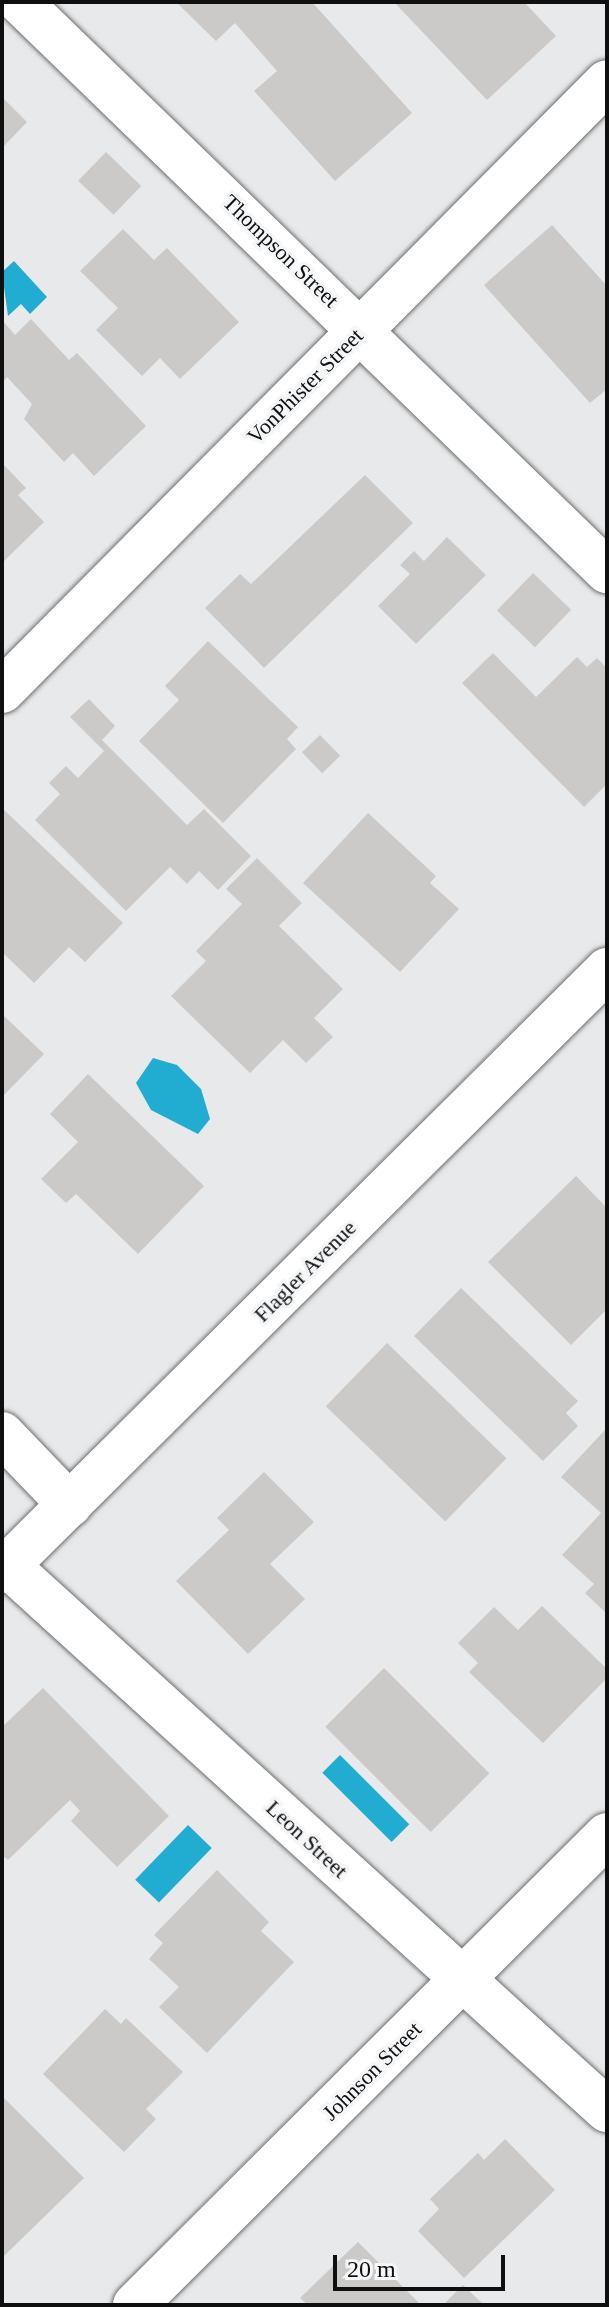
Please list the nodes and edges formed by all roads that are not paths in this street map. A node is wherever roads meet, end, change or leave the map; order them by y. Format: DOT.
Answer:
graph roads {
  1 [pos="20,2"];
  2 [pos="607,82"];
  3 [pos="362,329"];
  4 [pos="607,571"];
  5 [pos="2,691"];
  6 [pos="607,970"];
  7 [pos="2,1434"];
  8 [pos="70,1505"];
  9 [pos="5,1569"];
  10 [pos="607,1835"];
  11 [pos="461,1983"];
  12 [pos="607,2110"];
  13 [pos="135,2305"];
  1 -- 3 [label="street, Thompson Street"];
  2 -- 3 [label="street, VonPhister Street"];
  3 -- 4 [label="street, Thompson Street"];
  3 -- 5 [label="street, VonPhister Street"];
  6 -- 8 [label="street, Flagler Avenue"];
  7 -- 8 [label="street"];
  8 -- 9 [label="street, Flagler Avenue"];
  9 -- 11 [label="street, Leon Street"];
  10 -- 11 [label="street, Johnson Street"];
  11 -- 12 [label="street, Leon Street"];
  11 -- 13 [label="street, Johnson Street"];
}
